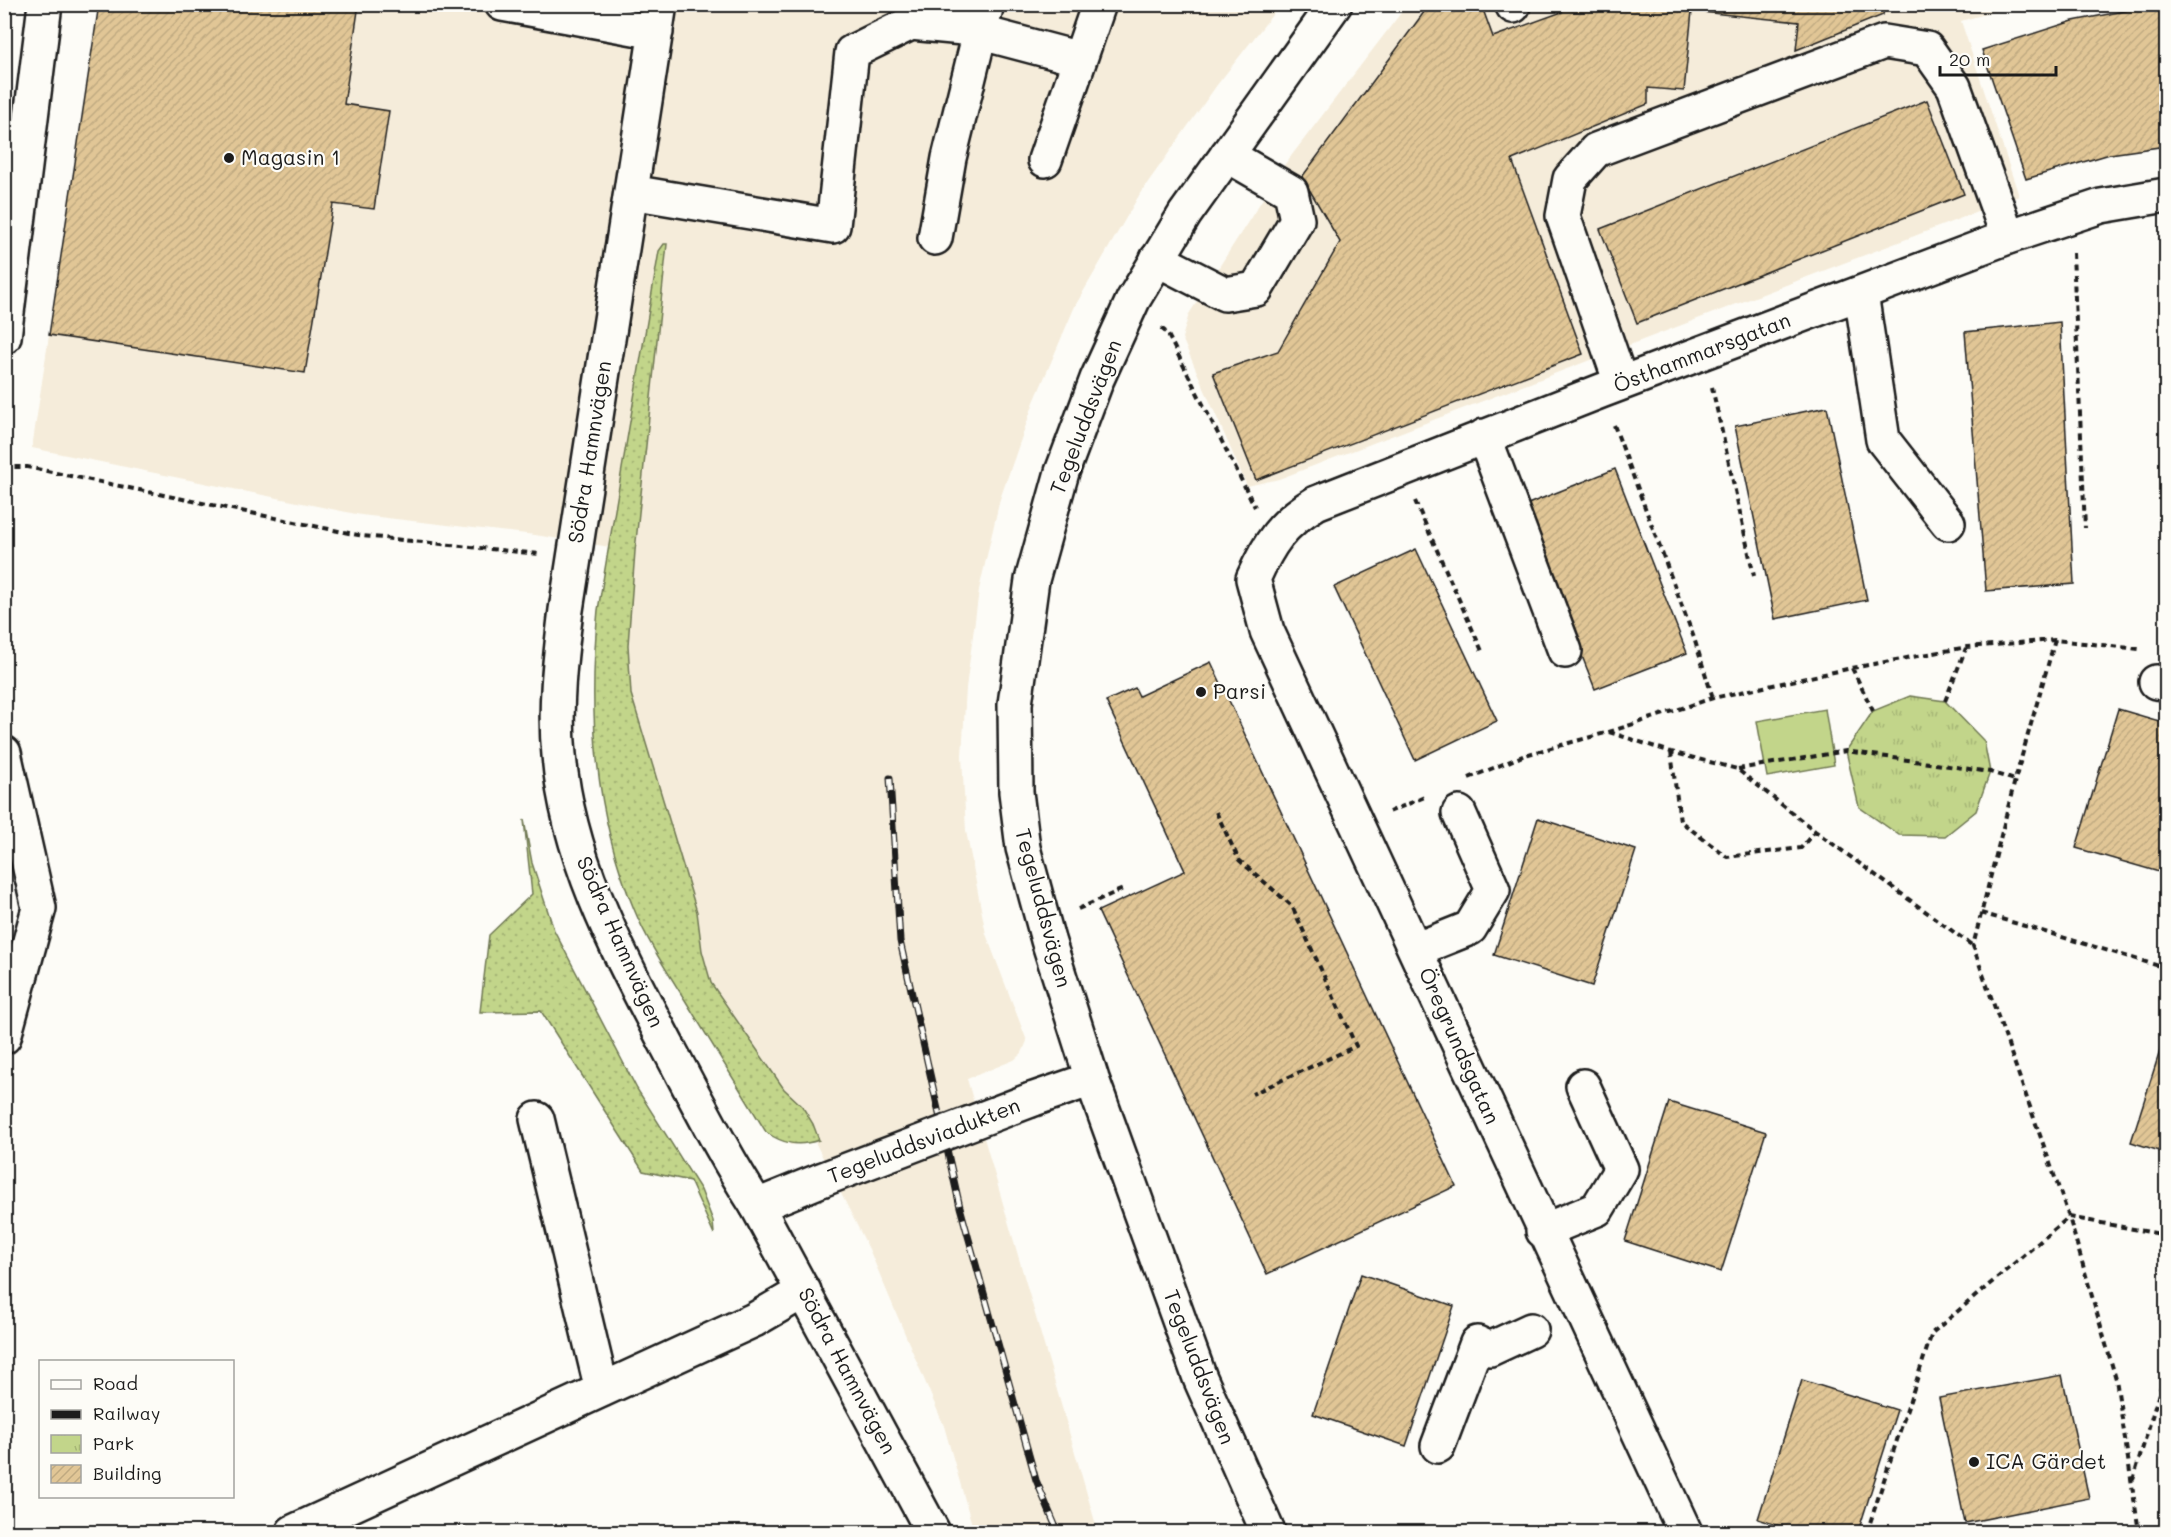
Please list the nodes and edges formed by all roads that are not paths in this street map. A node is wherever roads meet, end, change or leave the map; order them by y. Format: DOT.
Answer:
graph roads {
  1 [pos="45,4"];
  2 [pos="502,4"];
  3 [pos="1099,4"];
  4 [pos="1335,4"];
  5 [pos="658,18"];
  6 [pos="983,18"];
  7 [pos="1080,59"];
  8 [pos="1227,155"];
  9 [pos="1045,160"];
  10 [pos="631,192"];
  11 [pos="2166,195"];
  12 [pos="2008,237"];
  13 [pos="935,238"];
  14 [pos="1157,259"];
  15 [pos="1861,293"];
  16 [pos="4,337"];
  17 [pos="1611,387"];
  18 [pos="1484,436"];
  19 [pos="1948,523"];
  20 [pos="1268,547"];
  21 [pos="1565,651"];
  22 [pos="4,753"];
  23 [pos="1459,813"];
  24 [pos="1416,950"];
  25 [pos="4,1037"];
  26 [pos="1092,1079"];
  27 [pos="1582,1086"];
  28 [pos="537,1119"];
  29 [pos="757,1206"];
  30 [pos="1543,1231"];
  31 [pos="804,1291"];
  32 [pos="1531,1330"];
  33 [pos="602,1390"];
  34 [pos="1438,1446"];
  35 [pos="293,1533"];
  36 [pos="933,1533"];
  37 [pos="1268,1533"];
  38 [pos="1685,1533"];
  1 -- 16 [label="street"];
  2 -- 5 [label="street"];
  3 -- 7 [label="street"];
  4 -- 8 [label="street, Tegeluddsvägen"];
  5 -- 10 [label="street, Södra Hamnvägen"];
  6 -- 7 [label="street"];
  6 -- 10 [label="street"];
  6 -- 13 [label="street"];
  7 -- 9 [label="street"];
  8 -- 14 [label="street, Tegeluddsvägen"];
  8 -- 14 [label="street"];
  10 -- 29 [label="street, Södra Hamnvägen"];
  11 -- 12 [label="street, Östhammarsgatan"];
  12 -- 15 [label="street, Östhammarsgatan"];
  12 -- 17 [label="street"];
  14 -- 26 [label="street, Tegeluddsvägen"];
  15 -- 17 [label="street, Östhammarsgatan"];
  15 -- 19 [label="street"];
  17 -- 18 [label="street, Östhammarsgatan"];
  18 -- 20 [label="street, Östhammarsgatan"];
  18 -- 21 [label="street"];
  20 -- 24 [label="street, Öregrundsgatan"];
  22 -- 25 [label="street"];
  23 -- 24 [label="street"];
  24 -- 30 [label="street, Öregrundsgatan"];
  26 -- 29 [label="street, Tegeluddsviadukten, bridge"];
  26 -- 37 [label="street, Tegeluddsvägen"];
  27 -- 30 [label="street"];
  28 -- 33 [label="street"];
  29 -- 31 [label="street, Södra Hamnvägen"];
  30 -- 38 [label="street, Öregrundsgatan"];
  31 -- 33 [label="street"];
  31 -- 36 [label="street, Södra Hamnvägen"];
  32 -- 34 [label="street"];
  33 -- 35 [label="street"];
}
